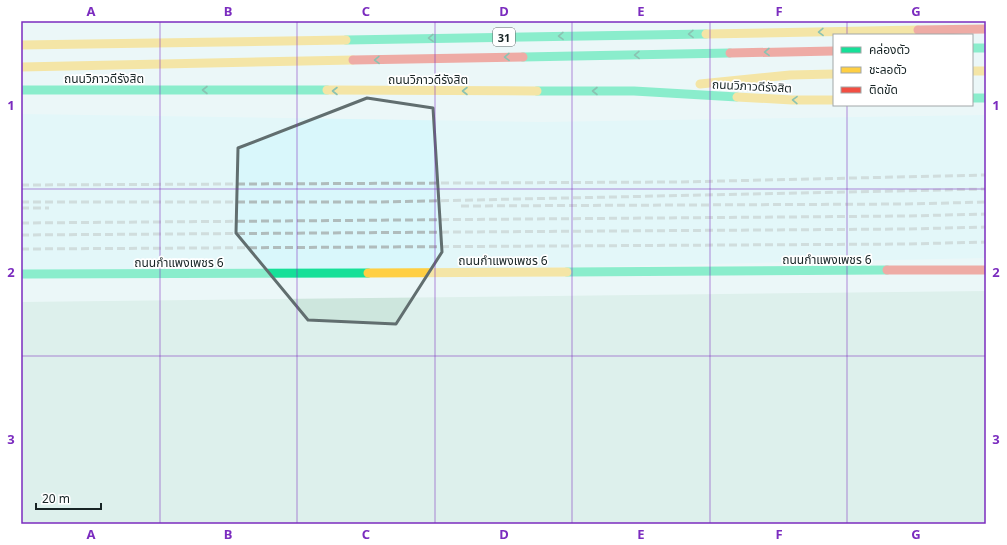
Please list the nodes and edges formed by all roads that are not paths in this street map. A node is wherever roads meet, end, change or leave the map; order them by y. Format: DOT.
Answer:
graph roads {
  1 [pos="986,29"];
  2 [pos="21,45"];
  3 [pos="973,48"];
  4 [pos="986,48"];
  5 [pos="833,51"];
  6 [pos="21,66"];
  7 [pos="986,71"];
  8 [pos="973,72"];
  9 [pos="833,74"];
  10 [pos="21,90"];
  11 [pos="634,91"];
  12 [pos="973,98"];
  13 [pos="986,98"];
  14 [pos="833,100"];
  15 [pos="986,270"];
  16 [pos="21,274"];
  1 -- 2 [label="main road, 31, one-way"];
  3 -- 4 [label="main road"];
  5 -- 6 [label="main road, ถนนวิภาวดีรังสิต / 31, one-way"];
  7 -- 8 [label="main road"];
  9 -- 11 [label="main road"];
  11 -- 10 [label="main road, ถนนวิภาวดีรังสิต, one-way"];
  14 -- 11 [label="main road, ถนนวิภาวดีรังสิต, one-way"];
  12 -- 13 [label="main road"];
  15 -- 16 [label="main road, ถนนกำแพงเพชร 6"];
}
